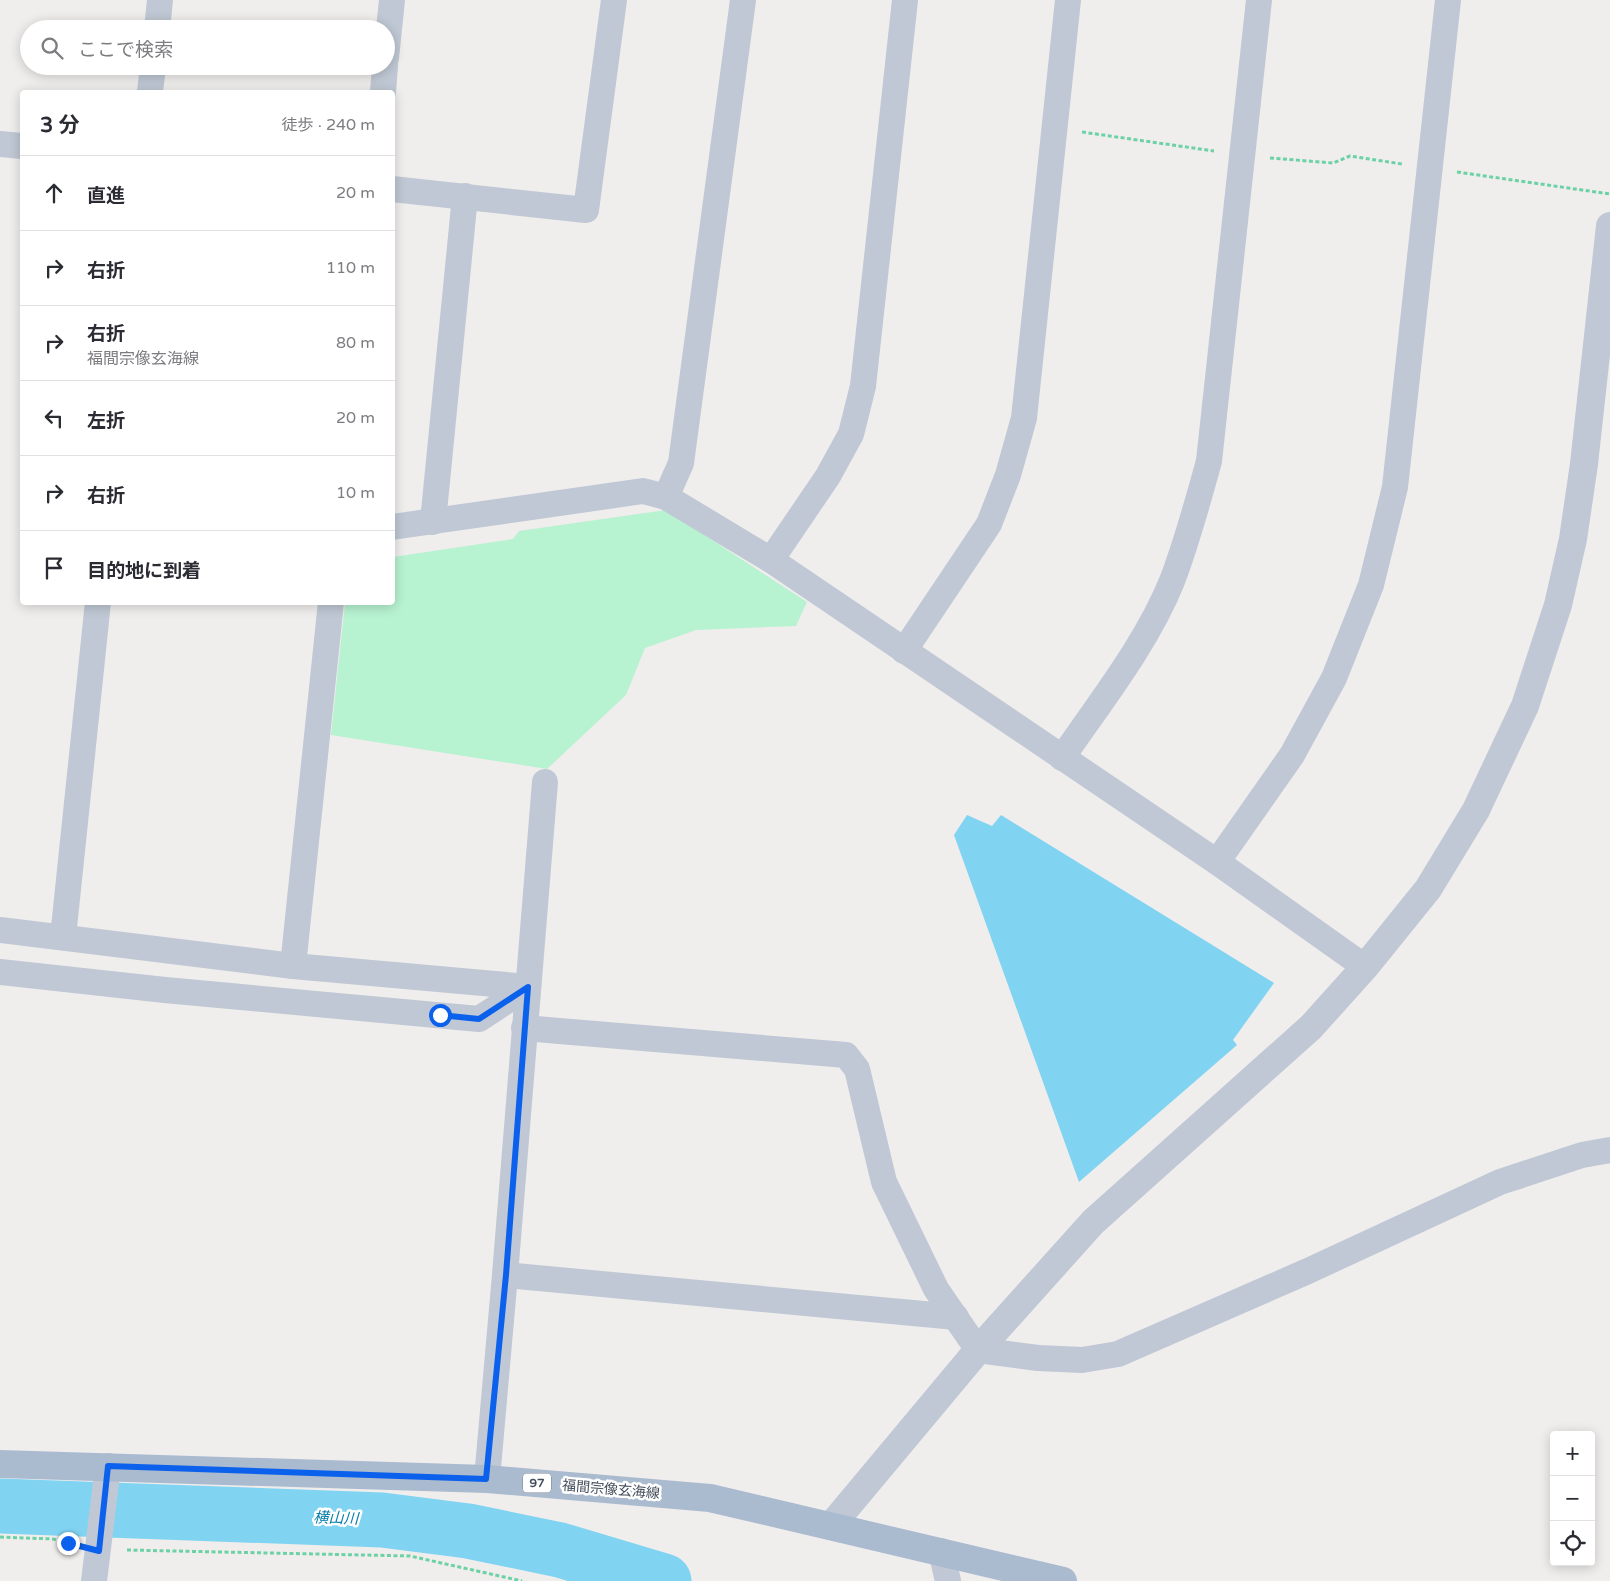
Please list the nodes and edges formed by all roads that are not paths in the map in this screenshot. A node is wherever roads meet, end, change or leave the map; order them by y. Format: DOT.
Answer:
graph roads {
  1 [pos="160,0"];
  2 [pos="392,0"];
  3 [pos="614,0"];
  4 [pos="743,0"];
  5 [pos="904,0"];
  6 [pos="1068,0"];
  7 [pos="1259,0"];
  8 [pos="1448,0"];
  9 [pos="158,20"];
  10 [pos="390,20"];
  11 [pos="152,75"];
  12 [pos="384,75"];
  13 [pos="150,90"];
  14 [pos="383,90"];
  15 [pos="0,144"];
  16 [pos="20,146"];
  17 [pos="395,189"];
  18 [pos="465,196"];
  19 [pos="1610,226"];
  20 [pos="666,497"];
  21 [pos="433,522"];
  22 [pos="395,528"];
  23 [pos="771,560"];
  24 [pos="98,605"];
  25 [pos="331,605"];
  26 [pos="904,651"];
  27 [pos="1062,758"];
  28 [pos="545,782"];
  29 [pos="1217,862"];
  30 [pos="0,930"];
  31 [pos="63,938"];
  32 [pos="293,966"];
  33 [pos="1365,967"];
  34 [pos="0,972"];
  35 [pos="528,987"];
  36 [pos="524,1028"];
  37 [pos="1610,1150"];
  38 [pos="506,1275"];
  39 [pos="956,1317"];
  40 [pos="978,1350"];
  41 [pos="0,1464"];
  42 [pos="108,1466"];
  43 [pos="486,1479"];
  44 [pos="831,1526"];
  45 [pos="940,1551"];
  46 [pos="94,1581"];
  47 [pos="948,1581"];
  48 [pos="1064,1581"];
  1 -- 9 [label="street"];
  2 -- 10 [label="street"];
  3 -- 18 [label="street"];
  4 -- 20 [label="street"];
  5 -- 23 [label="street"];
  6 -- 26 [label="street"];
  7 -- 27 [label="street"];
  8 -- 29 [label="street"];
  11 -- 13 [label="street"];
  12 -- 14 [label="street"];
  15 -- 16 [label="street"];
  17 -- 18 [label="street"];
  18 -- 21 [label="street"];
  19 -- 33 [label="street"];
  20 -- 21 [label="street"];
  20 -- 23 [label="street"];
  21 -- 22 [label="street"];
  23 -- 26 [label="street"];
  24 -- 31 [label="street"];
  25 -- 32 [label="street"];
  26 -- 27 [label="street"];
  27 -- 29 [label="street"];
  28 -- 35 [label="street"];
  29 -- 33 [label="street"];
  30 -- 31 [label="street"];
  31 -- 32 [label="street"];
  32 -- 35 [label="street"];
  33 -- 40 [label="street"];
  34 -- 35 [label="street"];
  35 -- 36 [label="street"];
  36 -- 38 [label="street"];
  36 -- 39 [label="street"];
  37 -- 40 [label="street"];
  38 -- 39 [label="street"];
  38 -- 43 [label="street"];
  39 -- 40 [label="street"];
  40 -- 44 [label="street"];
  41 -- 42 [label="main road, 福間宗像玄海線 / 97"];
  42 -- 43 [label="main road, 福間宗像玄海線 / 97"];
  42 -- 46 [label="street"];
  43 -- 44 [label="main road, 福間宗像玄海線 / 97"];
  44 -- 45 [label="main road, 福間宗像玄海線 / 97"];
  45 -- 47 [label="street"];
  45 -- 48 [label="main road, 福間宗像玄海線 / 97"];
}
